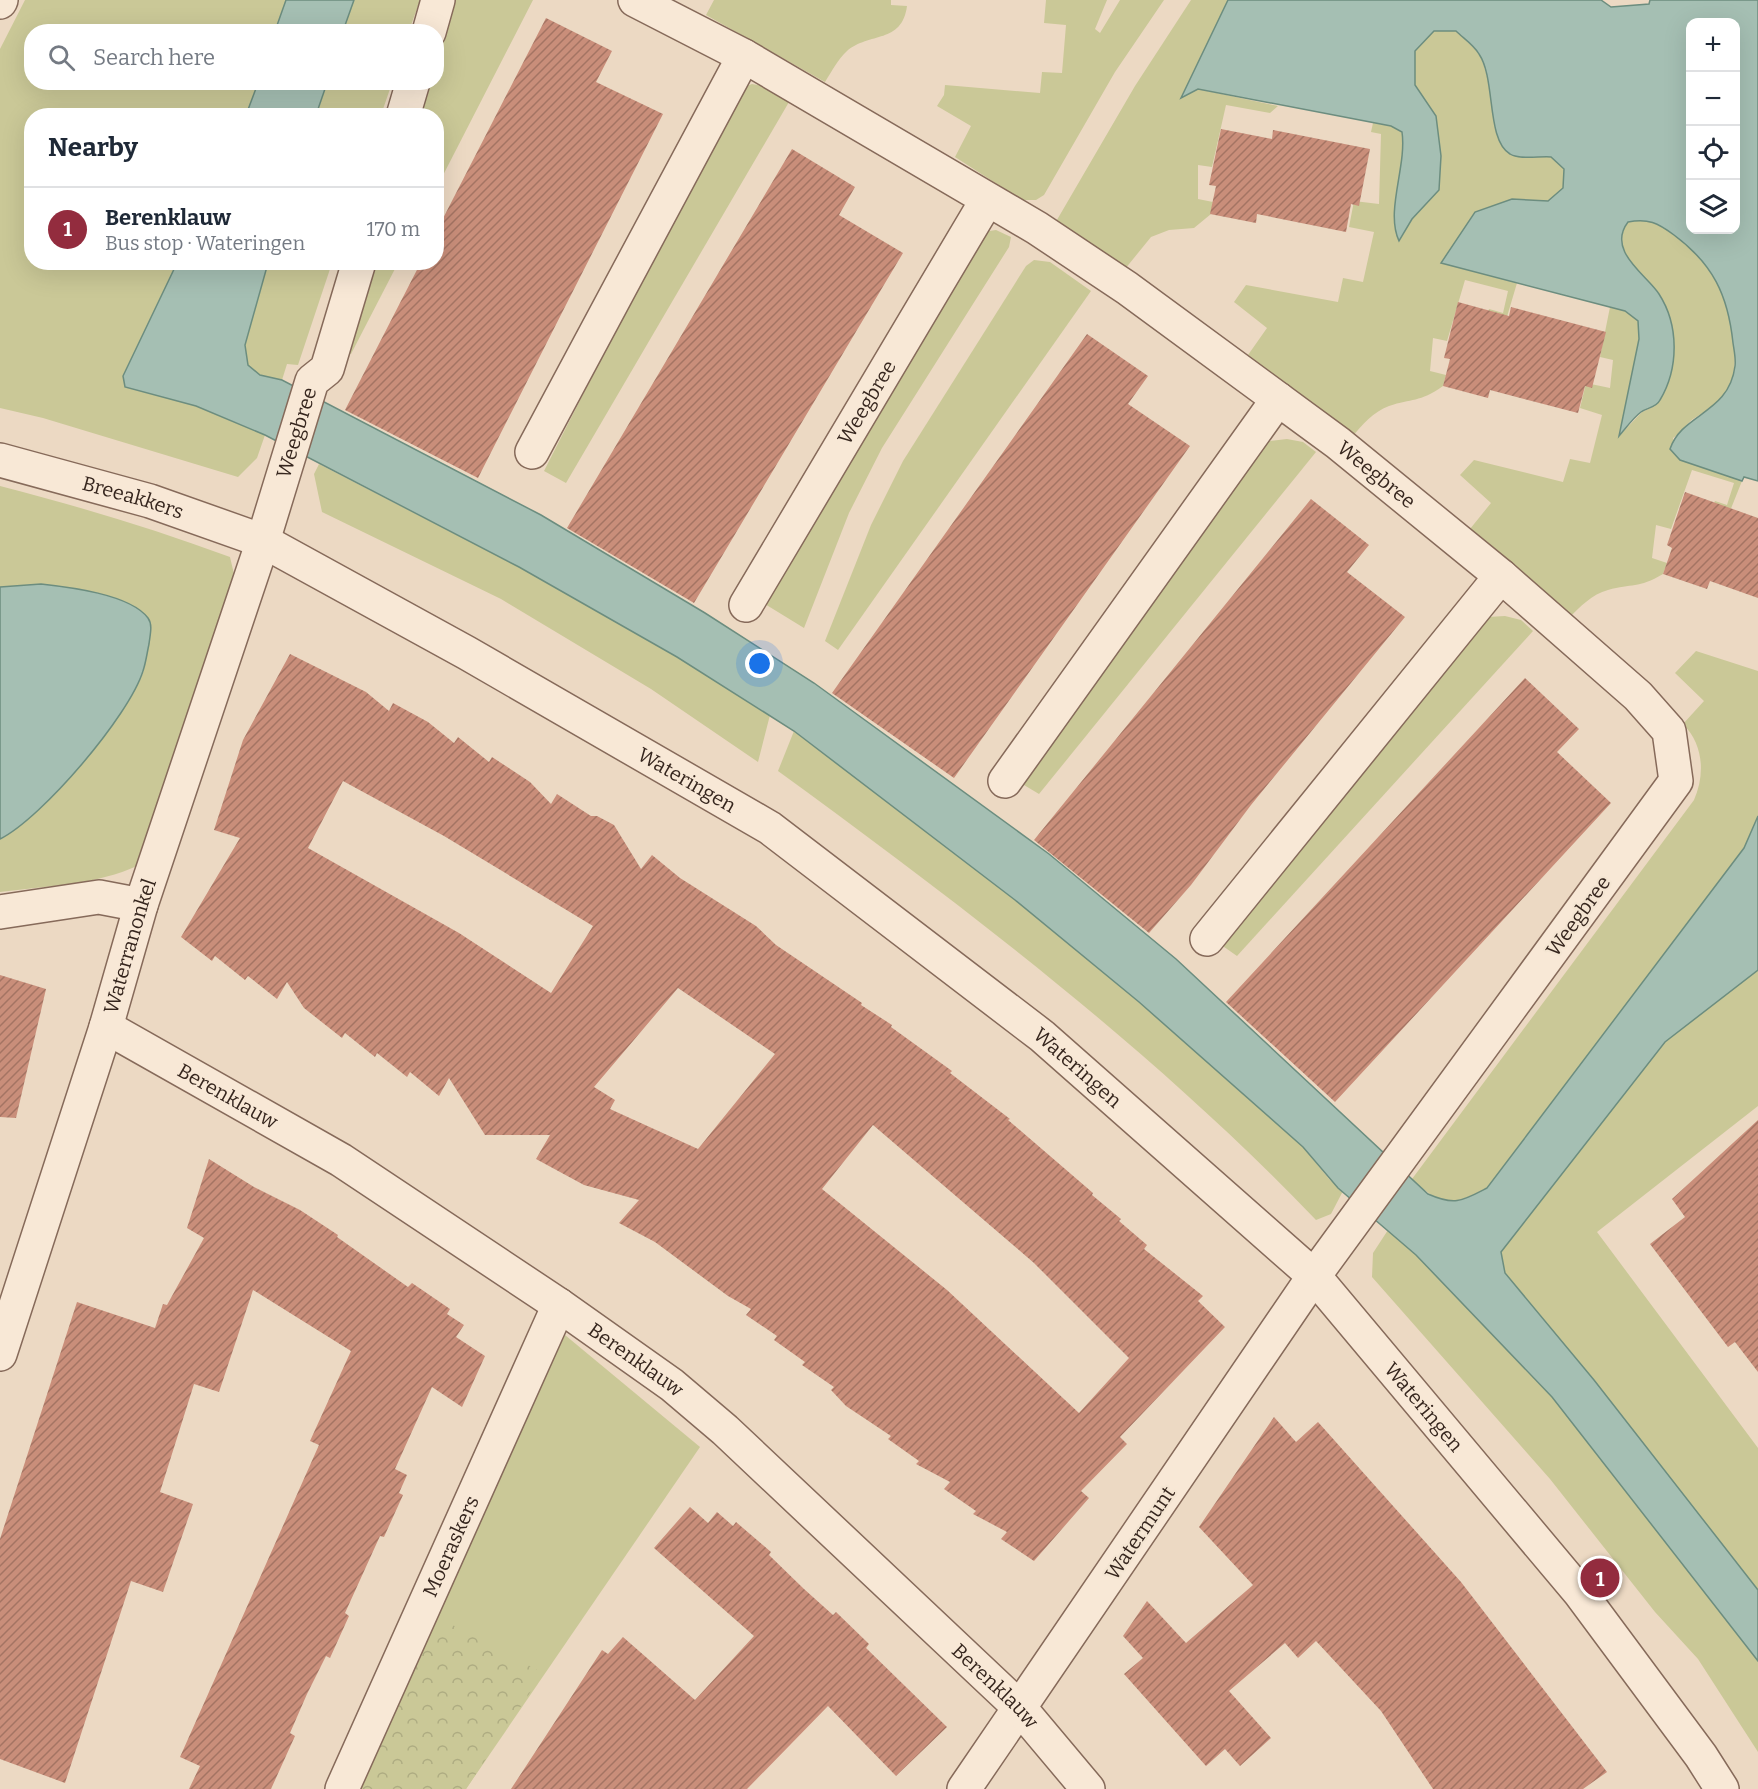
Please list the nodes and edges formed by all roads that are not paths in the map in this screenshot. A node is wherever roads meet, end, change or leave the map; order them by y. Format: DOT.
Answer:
graph roads {
  1 [pos="438,0"];
  2 [pos="635,0"];
  3 [pos="431,24"];
  4 [pos="744,56"];
  5 [pos="411,90"];
  6 [pos="405,108"];
  7 [pos="987,200"];
  8 [pos="357,270"];
  9 [pos="1278,399"];
  10 [pos="532,452"];
  11 [pos="0,460"];
  12 [pos="263,541"];
  13 [pos="1501,576"];
  14 [pos="746,605"];
  15 [pos="1005,781"];
  16 [pos="141,905"];
  17 [pos="0,912"];
  18 [pos="1207,939"];
  19 [pos="105,1027"];
  20 [pos="1314,1276"];
  21 [pos="559,1305"];
  22 [pos="0,1353"];
  23 [pos="1020,1708"];
  24 [pos="342,1789"];
  25 [pos="964,1789"];
  26 [pos="1088,1789"];
  27 [pos="1722,1789"];
  1 -- 3 [label="street"];
  2 -- 4 [label="street, Weegbree"];
  4 -- 7 [label="street, Weegbree"];
  4 -- 10 [label="street"];
  5 -- 6 [label="street"];
  7 -- 9 [label="street, Weegbree"];
  7 -- 14 [label="street, Weegbree"];
  8 -- 12 [label="street, Weegbree"];
  9 -- 13 [label="street, Weegbree"];
  9 -- 15 [label="street"];
  11 -- 12 [label="street, Breeakkers"];
  12 -- 16 [label="street, Waterranonkel"];
  12 -- 20 [label="street, Wateringen"];
  13 -- 18 [label="street"];
  13 -- 20 [label="street, Weegbree"];
  16 -- 17 [label="street"];
  16 -- 19 [label="street, Waterranonkel"];
  19 -- 21 [label="street, Berenklauw"];
  19 -- 22 [label="street, Waterranonkel"];
  20 -- 23 [label="street, Watermunt"];
  20 -- 27 [label="street, Wateringen"];
  21 -- 23 [label="street, Berenklauw"];
  21 -- 24 [label="street, Moeraskers"];
  23 -- 25 [label="street, Watermunt"];
  23 -- 26 [label="street, Berenklauw"];
}
